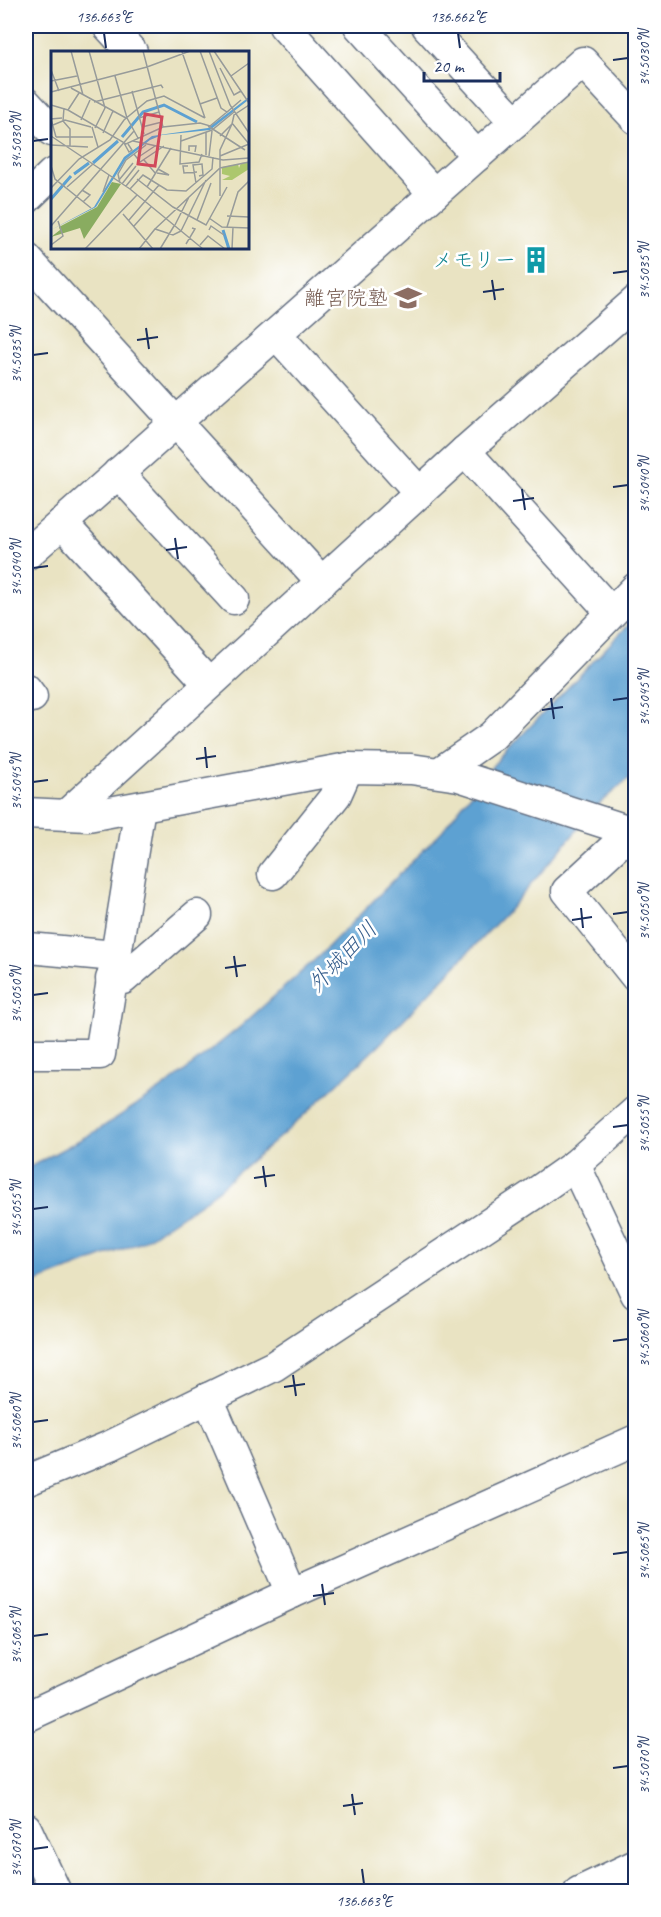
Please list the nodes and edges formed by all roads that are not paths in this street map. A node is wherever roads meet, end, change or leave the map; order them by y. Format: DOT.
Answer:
graph roads {
  1 [pos="108,26"];
  2 [pos="284,26"];
  3 [pos="359,26"];
  4 [pos="427,26"];
  5 [pos="131,51"];
  6 [pos="26,103"];
  7 [pos="636,119"];
  8 [pos="515,122"];
  9 [pos="51,130"];
  10 [pos="477,156"];
  11 [pos="51,175"];
  12 [pos="434,194"];
  13 [pos="26,199"];
  14 [pos="26,258"];
  15 [pos="636,301"];
  16 [pos="276,334"];
  17 [pos="177,422"];
  18 [pos="465,451"];
  19 [pos="118,474"];
  20 [pos="419,492"];
  21 [pos="62,523"];
  22 [pos="26,555"];
  23 [pos="322,582"];
  24 [pos="636,588"];
  25 [pos="234,598"];
  26 [pos="611,612"];
  27 [pos="209,684"];
  28 [pos="348,768"];
  29 [pos="449,774"];
  30 [pos="140,807"];
  31 [pos="26,813"];
  32 [pos="66,815"];
  33 [pos="628,831"];
  34 [pos="273,874"];
  35 [pos="197,915"];
  36 [pos="29,948"];
  37 [pos="113,968"];
  38 [pos="636,977"];
  39 [pos="26,1054"];
  40 [pos="636,1111"];
  41 [pos="575,1164"];
  42 [pos="636,1294"];
  43 [pos="208,1398"];
  44 [pos="636,1440"];
  45 [pos="26,1481"];
  46 [pos="292,1593"];
  47 [pos="26,1717"];
  48 [pos="26,1828"];
  49 [pos="636,1865"];
  50 [pos="56,1892"];
  51 [pos="579,1892"];
  1 -- 5 [label="street"];
  2 -- 12 [label="street"];
  3 -- 10 [label="street"];
  4 -- 8 [label="street"];
  6 -- 9 [label="street"];
  7 -- 8 [label="street"];
  8 -- 10 [label="street"];
  10 -- 12 [label="street"];
  11 -- 13 [label="street"];
  12 -- 16 [label="street"];
  14 -- 17 [label="street"];
  15 -- 18 [label="street"];
  16 -- 17 [label="street"];
  16 -- 20 [label="street"];
  17 -- 19 [label="street"];
  17 -- 23 [label="street"];
  18 -- 20 [label="street"];
  18 -- 26 [label="street"];
  19 -- 21 [label="street"];
  19 -- 25 [label="street"];
  20 -- 23 [label="street"];
  21 -- 22 [label="street"];
  21 -- 27 [label="street"];
  23 -- 27 [label="street"];
  24 -- 26 [label="street"];
  26 -- 29 [label="street"];
  27 -- 32 [label="street"];
  28 -- 29 [label="street"];
  28 -- 30 [label="street"];
  28 -- 34 [label="street"];
  29 -- 33 [label="street"];
  30 -- 32 [label="street"];
  30 -- 37 [label="street"];
  31 -- 32 [label="street"];
  33 -- 38 [label="street"];
  35 -- 37 [label="street"];
  36 -- 37 [label="street"];
  37 -- 39 [label="street"];
  40 -- 41 [label="street"];
  41 -- 42 [label="street"];
  41 -- 43 [label="street"];
  43 -- 45 [label="street"];
  43 -- 46 [label="street"];
  44 -- 46 [label="street"];
  46 -- 47 [label="street"];
  48 -- 50 [label="street"];
  49 -- 51 [label="street"];
}
